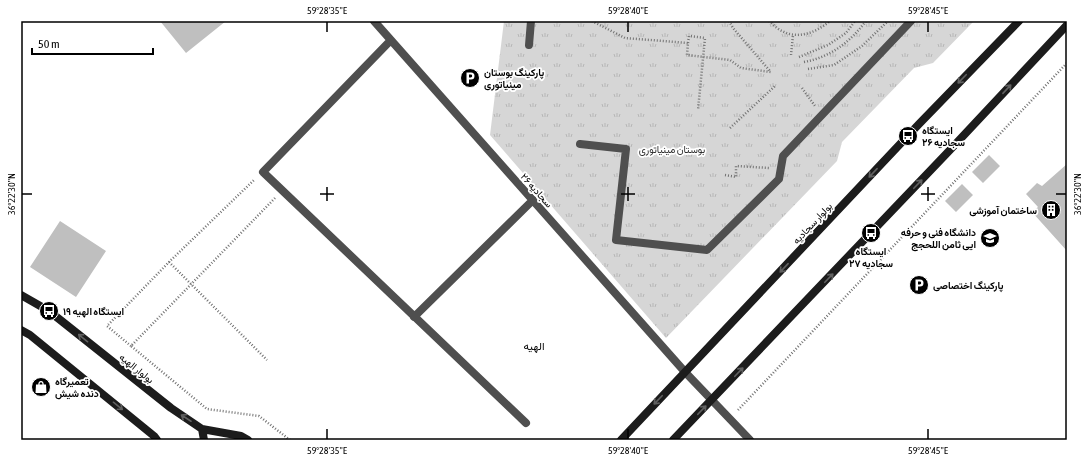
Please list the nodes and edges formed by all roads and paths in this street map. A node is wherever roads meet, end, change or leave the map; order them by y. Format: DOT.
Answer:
graph roads {
  1 [pos="374,21"];
  2 [pos="531,21"];
  3 [pos="592,21"];
  4 [pos="728,21"];
  5 [pos="769,21"];
  6 [pos="830,21"];
  7 [pos="855,21"];
  8 [pos="866,21"];
  9 [pos="888,21"];
  10 [pos="911,21"];
  11 [pos="1019,21"];
  12 [pos="1067,25"];
  13 [pos="793,36"];
  14 [pos="391,40"];
  15 [pos="688,43"];
  16 [pos="529,45"];
  17 [pos="792,55"];
  18 [pos="703,57"];
  19 [pos="799,57"];
  20 [pos="804,62"];
  21 [pos="1067,63"];
  22 [pos="808,69"];
  23 [pos="775,86"];
  24 [pos="802,88"];
  25 [pos="698,110"];
  26 [pos="822,115"];
  27 [pos="730,128"];
  28 [pos="580,144"];
  29 [pos="781,169"];
  30 [pos="263,172"];
  31 [pos="725,175"];
  32 [pos="283,190"];
  33 [pos="533,200"];
  34 [pos="169,262"];
  35 [pos="191,283"];
  36 [pos="21,295"];
  37 [pos="414,317"];
  38 [pos="21,330"];
  39 [pos="131,346"];
  40 [pos="267,360"];
  41 [pos="685,372"];
  42 [pos="712,400"];
  43 [pos="729,419"];
  44 [pos="526,423"];
  45 [pos="202,429"];
  46 [pos="157,440"];
  47 [pos="204,440"];
  48 [pos="248,440"];
  49 [pos="290,440"];
  50 [pos="621,440"];
  51 [pos="673,440"];
  52 [pos="750,440"];
  1 -- 14 [label="street, سجادیه ۲۶"];
  2 -- 16 [label="street"];
  3 -- 15 [label="path"];
  4 -- 18 [label="path"];
  5 -- 13 [label="path"];
  6 -- 13 [label="path"];
  7 -- 19 [label="path"];
  8 -- 20 [label="path"];
  9 -- 22 [label="path"];
  10 -- 26 [label="street"];
  11 -- 41 [label="main road, بولوار سجادیه, one-way"];
  42 -- 12 [label="main road, one-way"];
  13 -- 17 [label="path"];
  14 -- 30 [label="street"];
  14 -- 33 [label="street, سجادیه ۲۶"];
  15 -- 18 [label="path"];
  15 -- 18 [label="path"];
  18 -- 25 [label="path"];
  21 -- 43 [label="path"];
  23 -- 27 [label="path"];
  24 -- 26 [label="path"];
  26 -- 29 [label="street"];
  28 -- 29 [label="street"];
  29 -- 31 [label="path"];
  30 -- 32 [label="street"];
  30 -- 34 [label="path"];
  32 -- 35 [label="path"];
  32 -- 37 [label="street"];
  33 -- 37 [label="street"];
  33 -- 41 [label="street, سجادیه ۲۶"];
  34 -- 35 [label="path"];
  34 -- 39 [label="path"];
  35 -- 39 [label="path"];
  35 -- 40 [label="path"];
  45 -- 36 [label="main road, بولوار الهیه, one-way"];
  37 -- 44 [label="street"];
  38 -- 46 [label="main road, one-way"];
  39 -- 49 [label="path"];
  41 -- 42 [label="street, سجادیه ۲۶"];
  41 -- 50 [label="main road, بولوار سجادیه, one-way"];
  42 -- 43 [label="street, سجادیه ۲۶"];
  51 -- 42 [label="main road, one-way"];
  43 -- 52 [label="street, سجادیه ۲۶"];
  45 -- 47 [label="main road"];
  45 -- 48 [label="main road, بولوار الهیه"];
}
